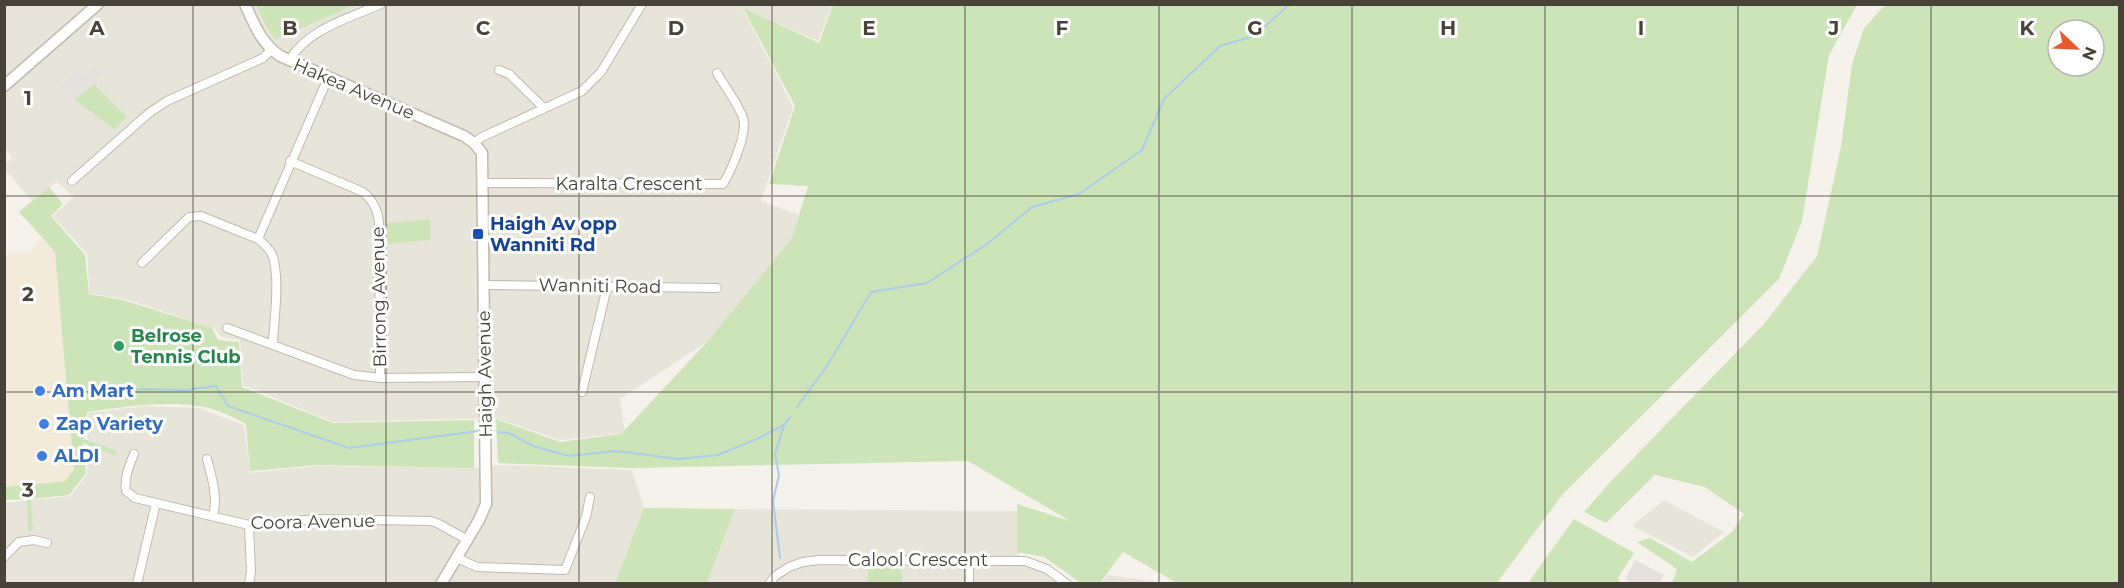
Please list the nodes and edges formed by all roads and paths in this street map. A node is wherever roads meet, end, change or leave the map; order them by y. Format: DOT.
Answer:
graph roads {
  1 [pos="98,4"];
  2 [pos="245,4"];
  3 [pos="381,4"];
  4 [pos="642,4"];
  5 [pos="271,50"];
  6 [pos="289,61"];
  7 [pos="499,70"];
  8 [pos="717,73"];
  9 [pos="328,78"];
  10 [pos="4,86"];
  11 [pos="543,107"];
  12 [pos="474,143"];
  13 [pos="482,153"];
  14 [pos="290,161"];
  15 [pos="72,181"];
  16 [pos="484,183"];
  17 [pos="258,239"];
  18 [pos="142,263"];
  19 [pos="484,285"];
  20 [pos="607,286"];
  21 [pos="717,288"];
  22 [pos="228,328"];
  23 [pos="273,344"];
  24 [pos="485,377"];
  25 [pos="380,378"];
  26 [pos="582,392"];
  27 [pos="134,454"];
  28 [pos="207,459"];
  29 [pos="590,497"];
  30 [pos="156,504"];
  31 [pos="213,516"];
  32 [pos="249,525"];
  33 [pos="468,540"];
  34 [pos="47,543"];
  35 [pos="4,557"];
  36 [pos="457,558"];
  37 [pos="969,561"];
  38 [pos="137,584"];
  39 [pos="249,584"];
  40 [pos="441,584"];
  41 [pos="769,584"];
  42 [pos="969,584"];
  43 [pos="1067,584"];
  1 -- 10 [label="street"];
  2 -- 5 [label="street, Hakea Avenue"];
  3 -- 6 [label="street"];
  4 -- 11 [label="street"];
  5 -- 6 [label="street, Hakea Avenue"];
  5 -- 15 [label="street"];
  6 -- 9 [label="street, Hakea Avenue"];
  7 -- 11 [label="street"];
  8 -- 16 [label="street, Karalta Crescent"];
  9 -- 12 [label="street, Hakea Avenue"];
  9 -- 14 [label="street"];
  11 -- 12 [label="street"];
  12 -- 13 [label="street, Hakea Avenue"];
  13 -- 16 [label="street, Haigh Avenue"];
  14 -- 17 [label="street"];
  14 -- 25 [label="street, Birrong Avenue"];
  16 -- 19 [label="street, Haigh Avenue"];
  17 -- 18 [label="street"];
  17 -- 23 [label="street"];
  19 -- 20 [label="street, Wanniti Road"];
  19 -- 24 [label="street, Haigh Avenue"];
  20 -- 21 [label="street, Wanniti Road"];
  20 -- 26 [label="street"];
  22 -- 23 [label="street"];
  23 -- 25 [label="street"];
  24 -- 25 [label="street"];
  24 -- 33 [label="street, Haigh Avenue"];
  27 -- 30 [label="street, Coora Avenue"];
  28 -- 31 [label="street"];
  29 -- 36 [label="street"];
  30 -- 31 [label="street, Coora Avenue"];
  30 -- 38 [label="street"];
  31 -- 32 [label="street, Coora Avenue"];
  32 -- 33 [label="street, Coora Avenue"];
  32 -- 39 [label="street"];
  33 -- 36 [label="street, Haigh Avenue"];
  34 -- 35 [label="street"];
  36 -- 40 [label="street, Haigh Avenue"];
  37 -- 41 [label="street, Calool Crescent"];
  37 -- 42 [label="street"];
  37 -- 43 [label="street, Calool Crescent"];
}
